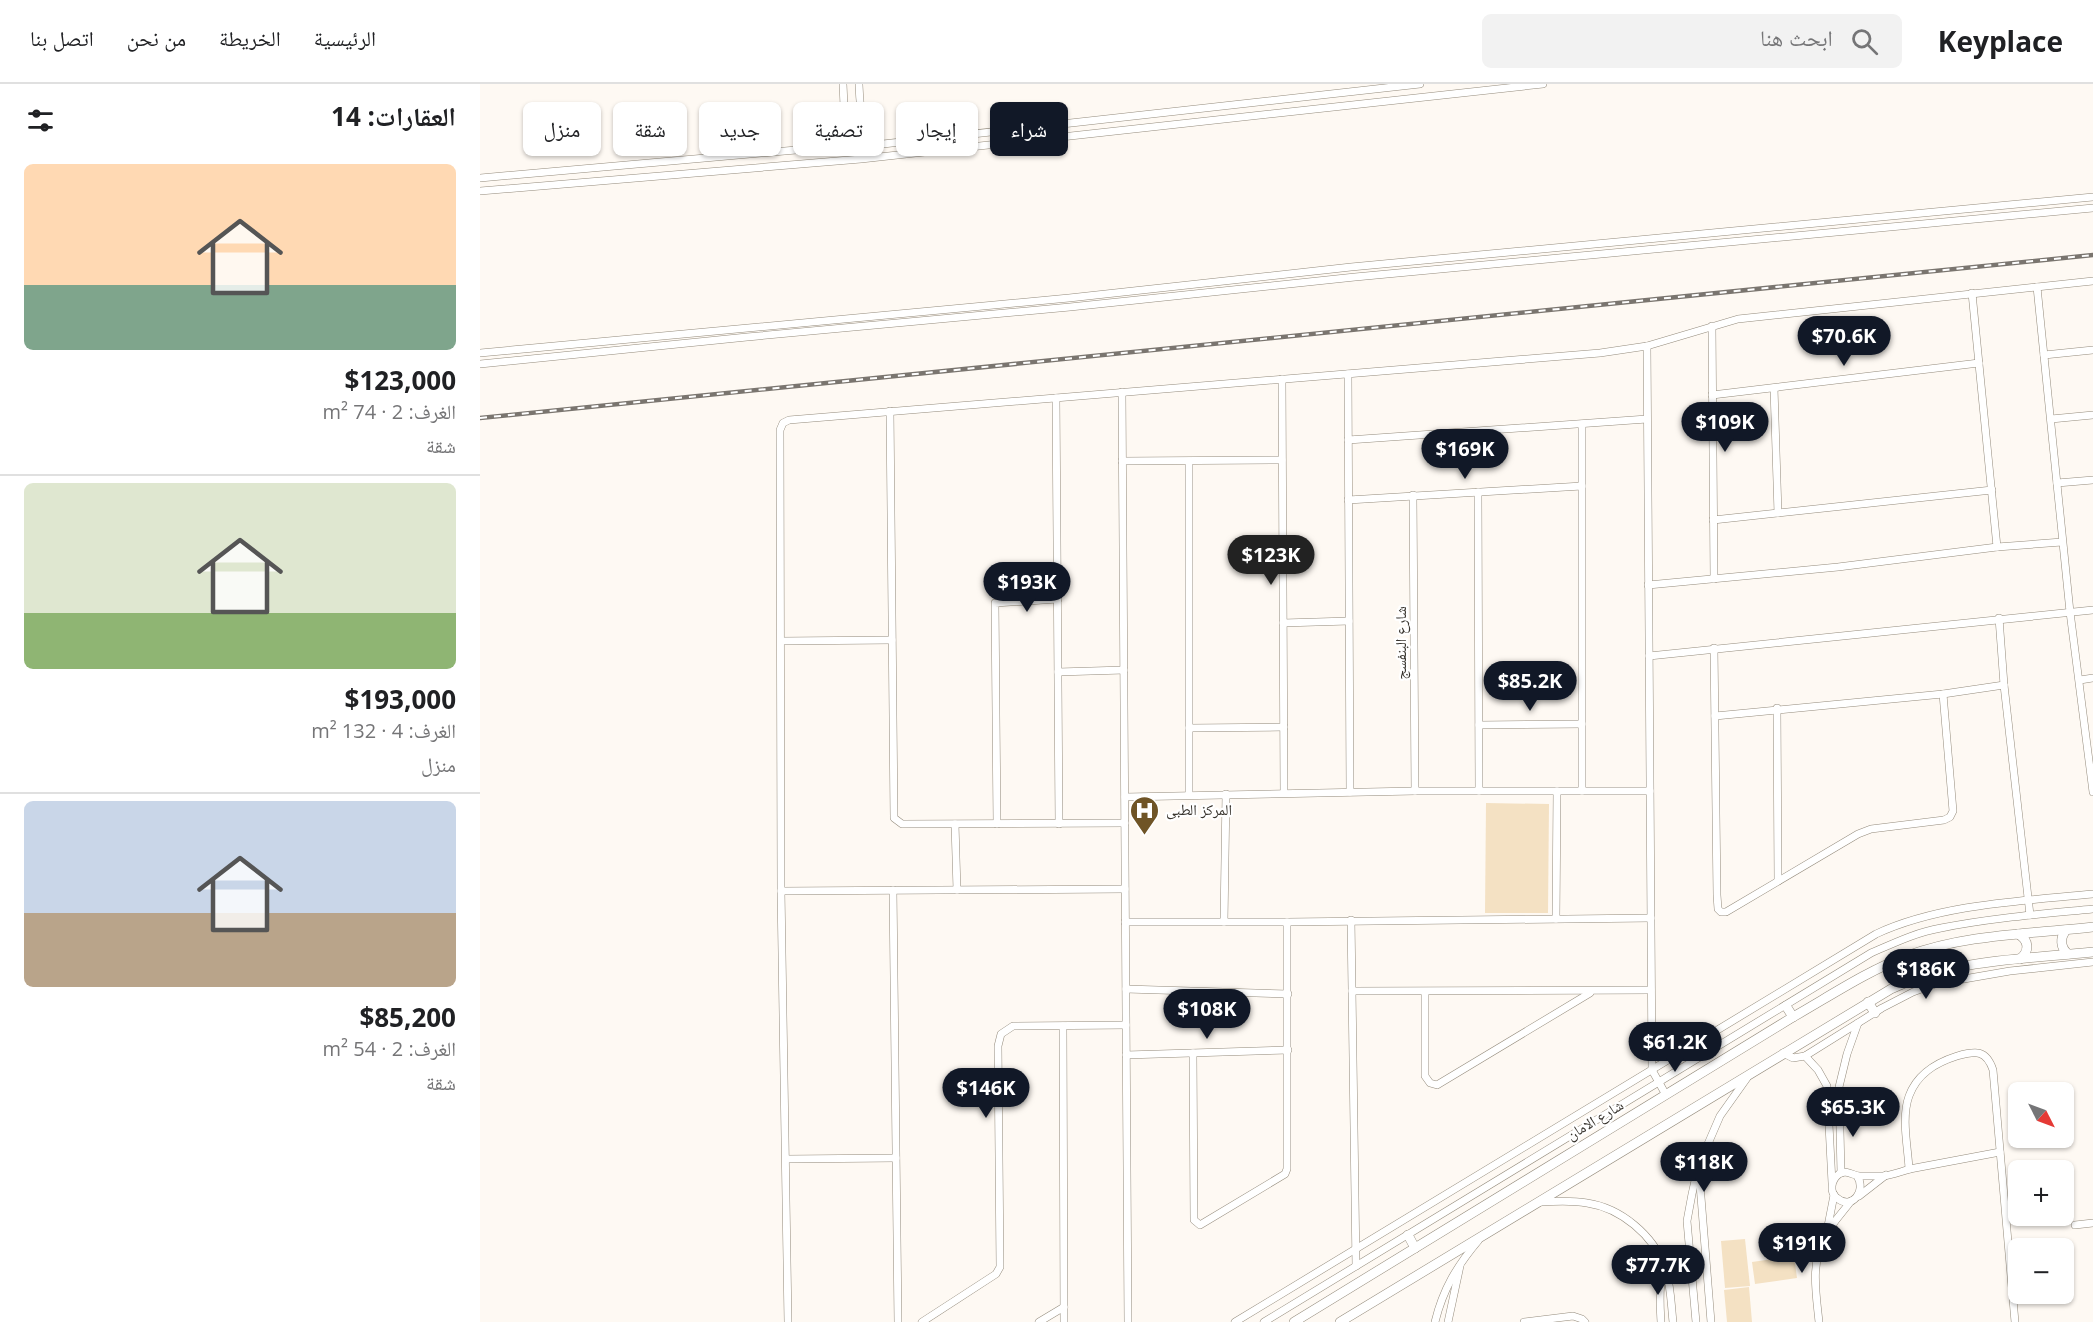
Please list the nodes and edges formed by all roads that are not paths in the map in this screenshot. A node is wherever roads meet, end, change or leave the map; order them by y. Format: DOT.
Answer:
graph roads {
  1 [pos="843,84"];
  2 [pos="859,84"];
  3 [pos="1420,84"];
  4 [pos="1543,84"];
  5 [pos="844,102"];
  6 [pos="861,102"];
  7 [pos="978,133"];
  8 [pos="978,147"];
  9 [pos="793,150"];
  10 [pos="896,155"];
  11 [pos="796,156"];
  12 [pos="797,164"];
  13 [pos="480,178"];
  14 [pos="480,191"];
  15 [pos="2093,197"];
  16 [pos="2093,208"];
  17 [pos="2093,281"];
  18 [pos="2037,287"];
  19 [pos="1972,293"];
  20 [pos="1712,326"];
  21 [pos="1647,346"];
  22 [pos="2093,350"];
  23 [pos="480,353"];
  24 [pos="2044,355"];
  25 [pos="1979,363"];
  26 [pos="480,364"];
  27 [pos="1348,374"];
  28 [pos="1282,379"];
  29 [pos="1774,388"];
  30 [pos="1122,392"];
  31 [pos="1712,396"];
  32 [pos="1056,398"];
  33 [pos="890,411"];
  34 [pos="2093,415"];
  35 [pos="1647,419"];
  36 [pos="2051,419"];
  37 [pos="1582,424"];
  38 [pos="1348,440"];
  39 [pos="1282,460"];
  40 [pos="1122,461"];
  41 [pos="1189,461"];
  42 [pos="2093,480"];
  43 [pos="2057,483"];
  44 [pos="1582,486"];
  45 [pos="1992,490"];
  46 [pos="1478,492"];
  47 [pos="1413,495"];
  48 [pos="1348,500"];
  49 [pos="1778,513"];
  50 [pos="1713,520"];
  51 [pos="2062,542"];
  52 [pos="1997,547"];
  53 [pos="1713,579"];
  54 [pos="1648,585"];
  55 [pos="1058,599"];
  56 [pos="2093,610"];
  57 [pos="2070,612"];
  58 [pos="1999,618"];
  59 [pos="1349,621"];
  60 [pos="1283,623"];
  61 [pos="892,640"];
  62 [pos="781,641"];
  63 [pos="1714,648"];
  64 [pos="1649,656"];
  65 [pos="1124,670"];
  66 [pos="1058,672"];
  67 [pos="2093,678"];
  68 [pos="2080,680"];
  69 [pos="2004,685"];
  70 [pos="1943,694"];
  71 [pos="1777,708"];
  72 [pos="1715,716"];
  73 [pos="1582,724"];
  74 [pos="1479,725"];
  75 [pos="1284,727"];
  76 [pos="1189,728"];
  77 [pos="1415,791"];
  78 [pos="1479,791"];
  79 [pos="1557,791"];
  80 [pos="1582,791"];
  81 [pos="1650,791"];
  82 [pos="1350,792"];
  83 [pos="2093,792"];
  84 [pos="1284,793"];
  85 [pos="1189,794"];
  86 [pos="1226,794"];
  87 [pos="1125,796"];
  88 [pos="1125,823"];
  89 [pos="955,824"];
  90 [pos="1059,824"];
  91 [pos="997,825"];
  92 [pos="1778,880"];
  93 [pos="1125,889"];
  94 [pos="892,890"];
  95 [pos="957,890"];
  96 [pos="781,891"];
  97 [pos="2093,894"];
  98 [pos="2028,901"];
  99 [pos="2093,909"];
  100 [pos="2030,915"];
  101 [pos="1650,918"];
  102 [pos="1556,919"];
  103 [pos="1351,920"];
  104 [pos="1125,922"];
  105 [pos="1224,922"];
  106 [pos="1287,922"];
  107 [pos="2093,927"];
  108 [pos="2066,930"];
  109 [pos="2018,934"];
  110 [pos="2093,952"];
  111 [pos="2068,954"];
  112 [pos="2020,959"];
  113 [pos="2093,962"];
  114 [pos="1126,989"];
  115 [pos="1651,990"];
  116 [pos="1352,991"];
  117 [pos="1592,991"];
  118 [pos="1425,992"];
  119 [pos="1288,994"];
  120 [pos="1868,1002"];
  121 [pos="1786,1006"];
  122 [pos="1875,1013"];
  123 [pos="1793,1017"];
  124 [pos="1858,1023"];
  125 [pos="1126,1025"];
  126 [pos="1063,1026"];
  127 [pos="1288,1050"];
  128 [pos="1193,1053"];
  129 [pos="1783,1053"];
  130 [pos="1126,1055"];
  131 [pos="1805,1056"];
  132 [pos="1652,1070"];
  133 [pos="1752,1072"];
  134 [pos="1659,1083"];
  135 [pos="1827,1086"];
  136 [pos="1839,1087"];
  137 [pos="1666,1095"];
  138 [pos="2000,1152"];
  139 [pos="896,1158"];
  140 [pos="786,1159"];
  141 [pos="1698,1167"];
  142 [pos="1909,1169"];
  143 [pos="1841,1173"];
  144 [pos="1857,1176"];
  145 [pos="1886,1176"];
  146 [pos="1832,1183"];
  147 [pos="1834,1195"];
  148 [pos="1854,1199"];
  149 [pos="1539,1202"];
  150 [pos="2093,1223"];
  151 [pos="2075,1225"];
  152 [pos="1826,1233"];
  153 [pos="1408,1235"];
  154 [pos="1482,1236"];
  155 [pos="1415,1248"];
  156 [pos="1355,1249"];
  157 [pos="1462,1261"];
  158 [pos="1691,1263"];
  159 [pos="1356,1266"];
  160 [pos="1665,1267"];
  161 [pos="1064,1307"];
  162 [pos="788,1322"];
  163 [pos="898,1322"];
  164 [pos="922,1322"];
  165 [pos="1040,1322"];
  166 [pos="1064,1322"];
  167 [pos="1128,1322"];
  168 [pos="1235,1322"];
  169 [pos="1264,1322"];
  170 [pos="1294,1322"];
  171 [pos="1340,1322"];
  172 [pos="1435,1322"];
  173 [pos="1448,1322"];
  174 [pos="1524,1322"];
  175 [pos="1585,1322"];
  176 [pos="1661,1322"];
  177 [pos="1673,1322"];
  178 [pos="1696,1322"];
  179 [pos="1711,1322"];
  180 [pos="1819,1322"];
  181 [pos="2015,1322"];
  1 -- 5 [label="street"];
  2 -- 6 [label="street"];
  3 -- 7 [label="street"];
  4 -- 8 [label="street"];
  9 -- 13 [label="street"];
  10 -- 12 [label="street"];
  11 -- 12 [label="street"];
  12 -- 14 [label="street"];
  15 -- 23 [label="street"];
  16 -- 26 [label="street"];
  17 -- 18 [label="street"];
  18 -- 19 [label="street"];
  18 -- 24 [label="street"];
  19 -- 20 [label="street"];
  19 -- 25 [label="street"];
  20 -- 21 [label="street"];
  20 -- 31 [label="street"];
  21 -- 27 [label="street"];
  21 -- 35 [label="street"];
  22 -- 24 [label="street"];
  24 -- 36 [label="street"];
  25 -- 29 [label="street"];
  25 -- 45 [label="street"];
  27 -- 28 [label="street"];
  27 -- 38 [label="street"];
  28 -- 30 [label="street"];
  28 -- 39 [label="street"];
  29 -- 31 [label="street"];
  29 -- 49 [label="street"];
  30 -- 32 [label="street"];
  30 -- 40 [label="street"];
  31 -- 50 [label="street"];
  32 -- 33 [label="street"];
  32 -- 55 [label="street"];
  33 -- 61 [label="street"];
  33 -- 62 [label="street"];
  34 -- 36 [label="street"];
  35 -- 37 [label="street"];
  35 -- 54 [label="street"];
  36 -- 43 [label="street"];
  37 -- 38 [label="street"];
  37 -- 44 [label="street"];
  38 -- 48 [label="street"];
  39 -- 41 [label="street"];
  39 -- 60 [label="street"];
  40 -- 41 [label="street"];
  40 -- 65 [label="street"];
  41 -- 76 [label="street"];
  42 -- 43 [label="street"];
  43 -- 51 [label="street"];
  44 -- 46 [label="street"];
  44 -- 73 [label="street"];
  45 -- 49 [label="street"];
  45 -- 52 [label="street"];
  46 -- 47 [label="street"];
  46 -- 74 [label="street"];
  47 -- 48 [label="street"];
  47 -- 77 [label="street, شارع البنفسج"];
  48 -- 59 [label="street"];
  49 -- 50 [label="street"];
  50 -- 53 [label="street"];
  51 -- 52 [label="street"];
  51 -- 57 [label="street"];
  52 -- 53 [label="street"];
  53 -- 54 [label="street"];
  54 -- 64 [label="street"];
  55 -- 66 [label="street"];
  55 -- 91 [label="street"];
  56 -- 57 [label="street"];
  57 -- 58 [label="street"];
  57 -- 68 [label="street"];
  58 -- 63 [label="street"];
  58 -- 69 [label="street"];
  59 -- 60 [label="street"];
  59 -- 82 [label="street"];
  60 -- 75 [label="street"];
  61 -- 62 [label="street"];
  61 -- 89 [label="street"];
  62 -- 96 [label="street"];
  63 -- 64 [label="street"];
  63 -- 72 [label="street"];
  64 -- 81 [label="street"];
  65 -- 66 [label="street"];
  65 -- 87 [label="street"];
  66 -- 90 [label="street"];
  67 -- 68 [label="street"];
  68 -- 83 [label="street"];
  69 -- 70 [label="street"];
  69 -- 98 [label="street"];
  70 -- 71 [label="street"];
  70 -- 92 [label="street"];
  71 -- 72 [label="street"];
  71 -- 92 [label="street"];
  72 -- 92 [label="street"];
  73 -- 74 [label="street"];
  73 -- 80 [label="street"];
  74 -- 78 [label="street"];
  75 -- 76 [label="street"];
  75 -- 84 [label="street"];
  76 -- 85 [label="street"];
  77 -- 78 [label="street"];
  77 -- 82 [label="street"];
  78 -- 79 [label="street"];
  79 -- 80 [label="street"];
  79 -- 102 [label="street"];
  80 -- 81 [label="street"];
  81 -- 101 [label="street"];
  82 -- 84 [label="street"];
  84 -- 86 [label="street"];
  85 -- 86 [label="street"];
  85 -- 87 [label="street"];
  86 -- 105 [label="street"];
  87 -- 88 [label="street"];
  88 -- 90 [label="street"];
  88 -- 93 [label="street"];
  89 -- 91 [label="street"];
  89 -- 95 [label="street"];
  90 -- 91 [label="street"];
  93 -- 95 [label="street"];
  93 -- 104 [label="street"];
  94 -- 95 [label="street"];
  94 -- 96 [label="street"];
  94 -- 139 [label="street"];
  96 -- 140 [label="street"];
  97 -- 98 [label="street"];
  98 -- 100 [label="street"];
  98 -- 132 [label="street"];
  99 -- 100 [label="street"];
  100 -- 121 [label="street"];
  101 -- 102 [label="street"];
  101 -- 115 [label="street"];
  102 -- 103 [label="street"];
  103 -- 106 [label="street"];
  103 -- 116 [label="street"];
  104 -- 105 [label="street"];
  104 -- 114 [label="street"];
  105 -- 106 [label="street"];
  106 -- 119 [label="street"];
  107 -- 108 [label="street, شارع الامان"];
  108 -- 109 [label="street, شارع الامان"];
  108 -- 111 [label="street"];
  109 -- 112 [label="street"];
  109 -- 123 [label="street, شارع الامان"];
  110 -- 111 [label="street"];
  111 -- 112 [label="street"];
  112 -- 120 [label="street"];
  113 -- 122 [label="street"];
  114 -- 119 [label="street"];
  114 -- 125 [label="street"];
  115 -- 117 [label="street"];
  115 -- 132 [label="street"];
  116 -- 118 [label="street"];
  116 -- 156 [label="street"];
  117 -- 118 [label="street"];
  117 -- 118 [label="street"];
  119 -- 127 [label="street"];
  120 -- 122 [label="street"];
  120 -- 129 [label="street"];
  121 -- 123 [label="street"];
  121 -- 134 [label="street"];
  122 -- 124 [label="street"];
  123 -- 137 [label="street, شارع الامان"];
  124 -- 131 [label="street"];
  124 -- 136 [label="street"];
  125 -- 126 [label="street"];
  125 -- 130 [label="street"];
  126 -- 161 [label="street"];
  126 -- 164 [label="street"];
  127 -- 128 [label="street"];
  127 -- 128 [label="street"];
  128 -- 130 [label="street"];
  129 -- 131 [label="street"];
  129 -- 133 [label="street"];
  130 -- 167 [label="street"];
  131 -- 135 [label="street"];
  132 -- 134 [label="street"];
  132 -- 156 [label="street"];
  133 -- 141 [label="street"];
  133 -- 149 [label="street"];
  134 -- 137 [label="street"];
  134 -- 153 [label="street"];
  135 -- 136 [label="street"];
  135 -- 146 [label="street"];
  136 -- 143 [label="street"];
  137 -- 155 [label="street, شارع الامان"];
  138 -- 142 [label="street"];
  138 -- 142 [label="street"];
  138 -- 181 [label="street"];
  139 -- 140 [label="street"];
  139 -- 163 [label="street"];
  140 -- 162 [label="street"];
  141 -- 158 [label="street"];
  141 -- 179 [label="street"];
  142 -- 145 [label="street"];
  143 -- 144 [label="street"];
  143 -- 146 [label="street"];
  144 -- 145 [label="street"];
  144 -- 148 [label="street"];
  145 -- 148 [label="street"];
  146 -- 147 [label="street"];
  147 -- 148 [label="street"];
  147 -- 152 [label="street"];
  148 -- 152 [label="street"];
  149 -- 154 [label="street"];
  149 -- 160 [label="street"];
  150 -- 151 [label="street"];
  152 -- 180 [label="street"];
  153 -- 155 [label="street"];
  153 -- 159 [label="street"];
  154 -- 157 [label="street"];
  154 -- 171 [label="street"];
  155 -- 170 [label="street, شارع الامان"];
  156 -- 159 [label="street"];
  156 -- 168 [label="street"];
  157 -- 172 [label="street"];
  157 -- 173 [label="street"];
  158 -- 160 [label="street"];
  158 -- 178 [label="street"];
  159 -- 169 [label="street"];
  160 -- 176 [label="street"];
  160 -- 177 [label="street"];
  161 -- 165 [label="street"];
  161 -- 166 [label="street"];
  174 -- 175 [label="street"];
}
